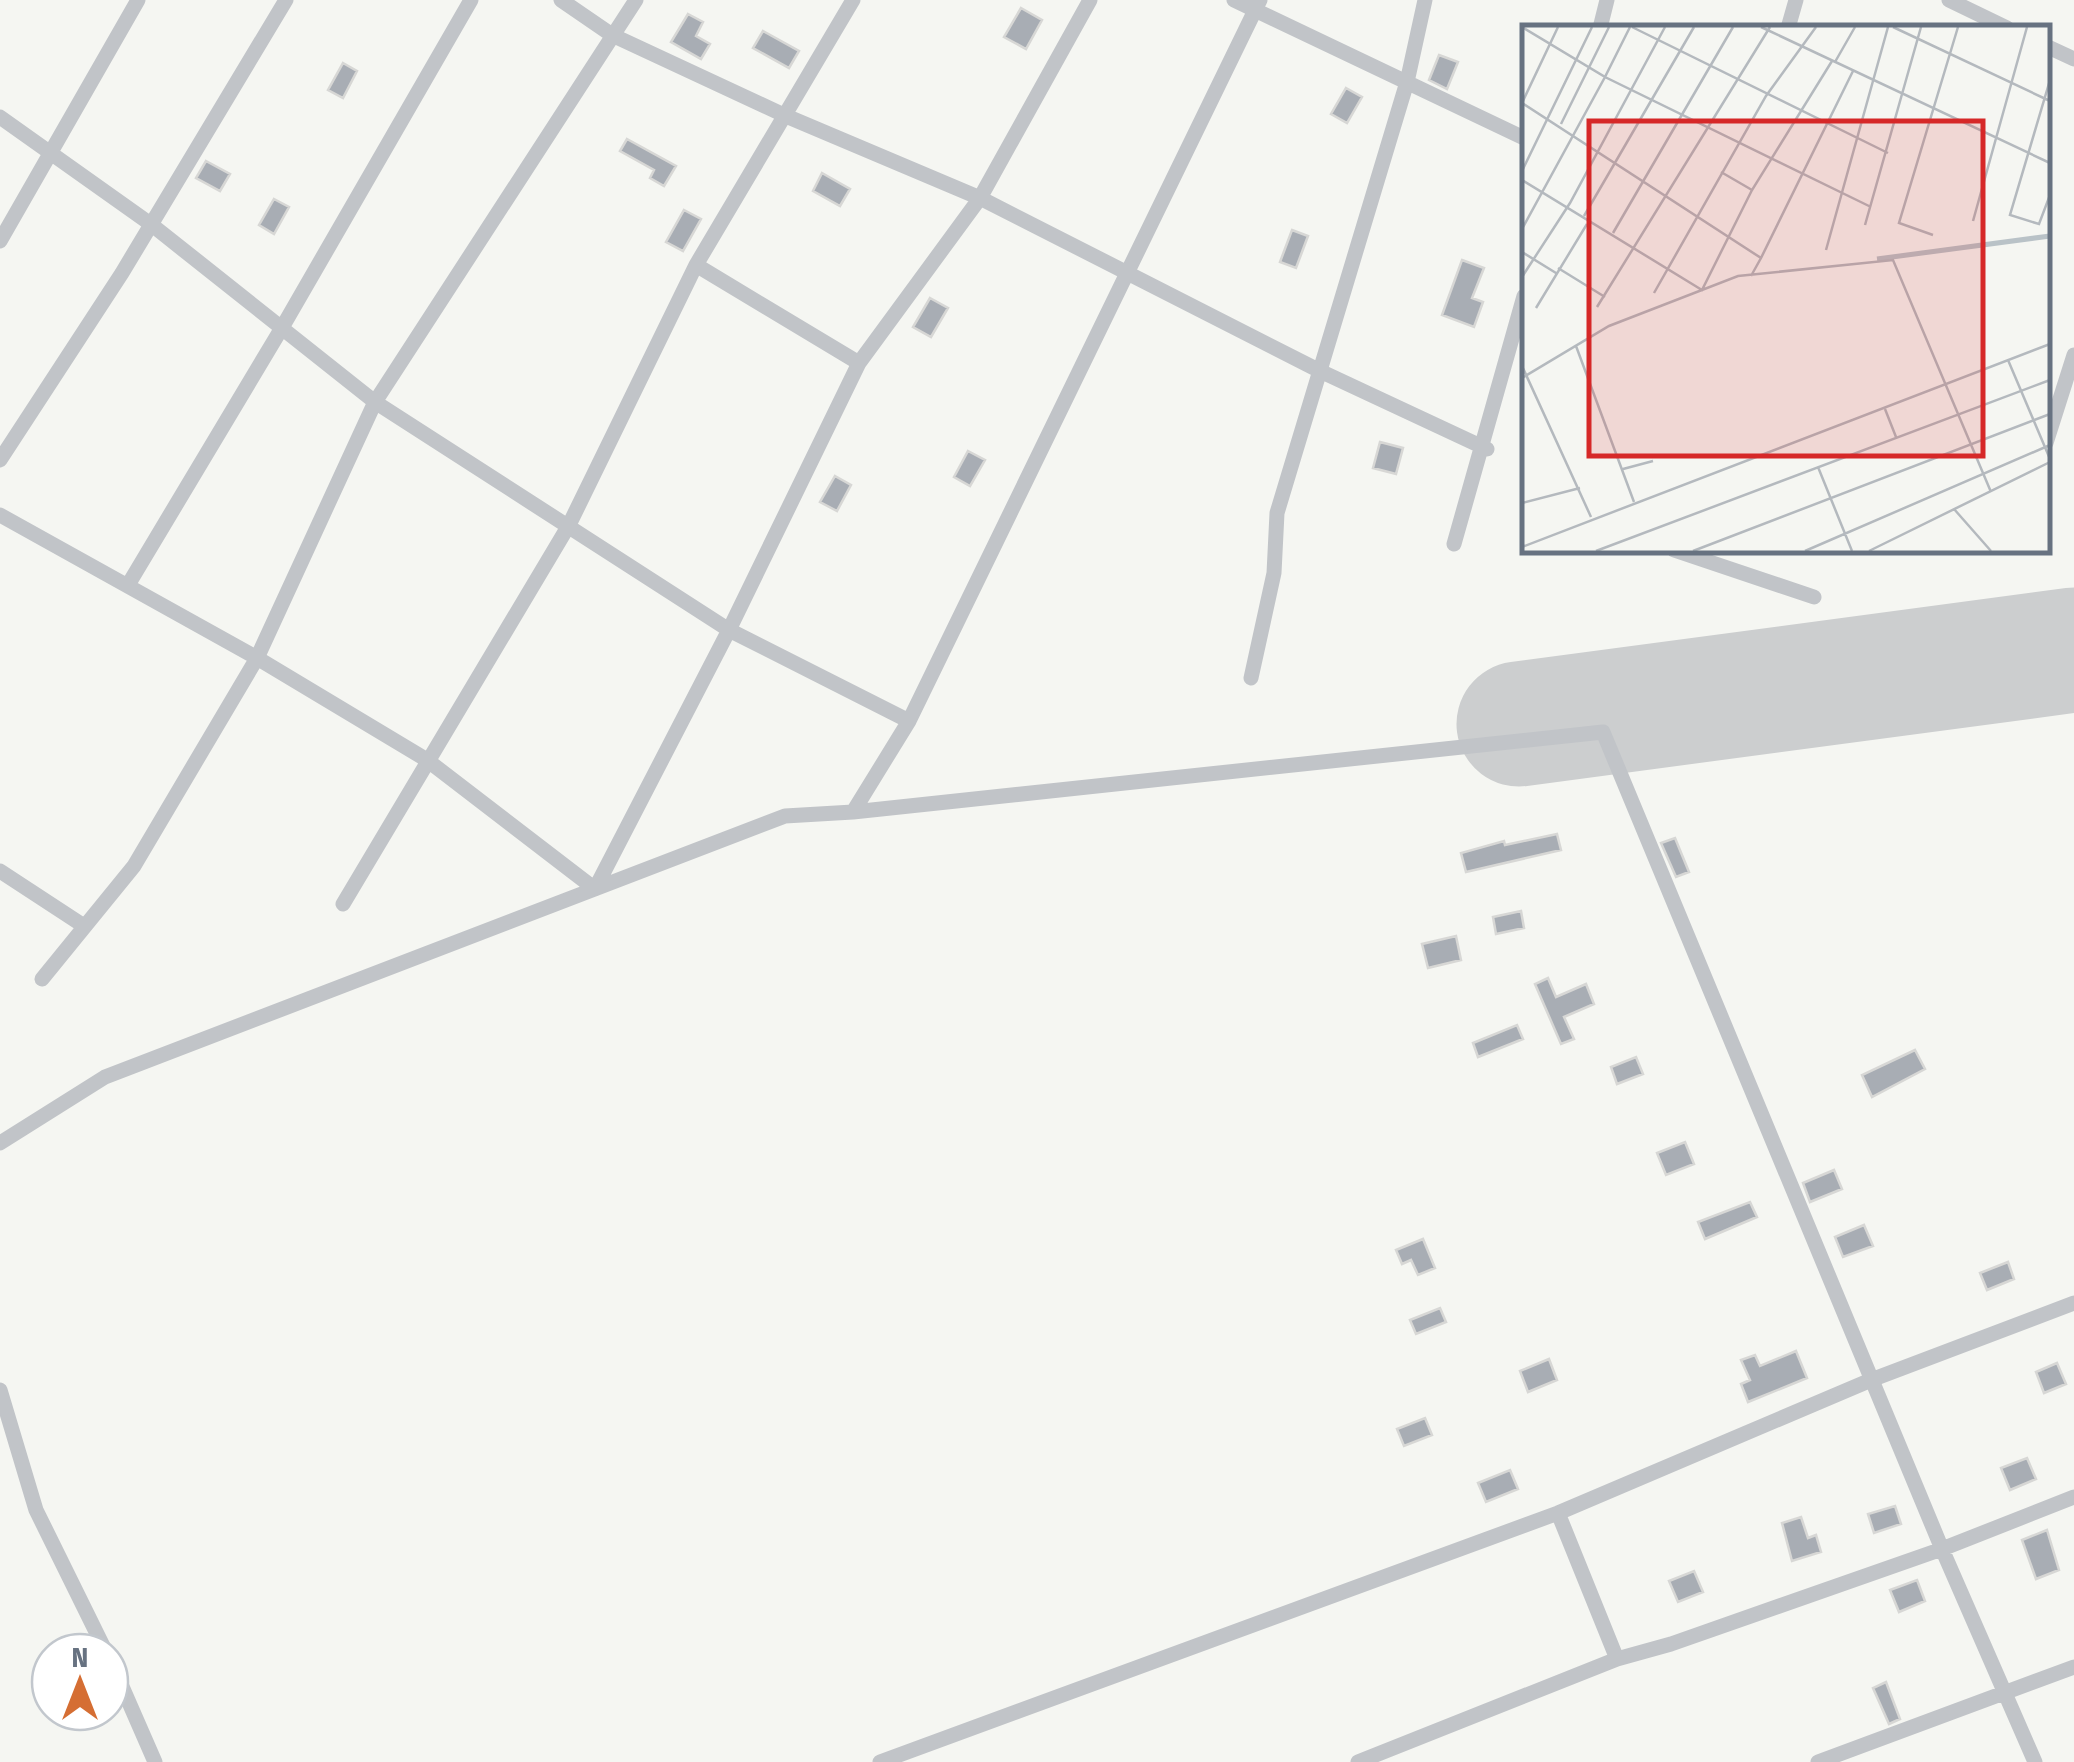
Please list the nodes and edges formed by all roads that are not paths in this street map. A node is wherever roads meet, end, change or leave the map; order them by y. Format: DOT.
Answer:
graph roads {
  1 [pos="138,0"];
  2 [pos="286,0"];
  3 [pos="471,0"];
  4 [pos="561,0"];
  5 [pos="636,0"];
  6 [pos="853,0"];
  7 [pos="1090,0"];
  8 [pos="1234,0"];
  9 [pos="1425,0"];
  10 [pos="1608,0"];
  11 [pos="1796,0"];
  12 [pos="1950,0"];
  13 [pos="1258,5"];
  14 [pos="1601,25"];
  15 [pos="1789,25"];
  16 [pos="2001,25"];
  17 [pos="612,35"];
  18 [pos="2049,47"];
  19 [pos="2074,59"];
  20 [pos="1407,82"];
  21 [pos="786,116"];
  22 [pos="0,117"];
  23 [pos="1522,137"];
  24 [pos="51,153"];
  25 [pos="980,198"];
  26 [pos="152,225"];
  27 [pos="0,240"];
  28 [pos="696,266"];
  29 [pos="1128,272"];
  30 [pos="1522,304"];
  31 [pos="283,326"];
  32 [pos="2074,356"];
  33 [pos="860,363"];
  34 [pos="1320,370"];
  35 [pos="375,402"];
  36 [pos="2049,434"];
  37 [pos="1484,448"];
  38 [pos="0,460"];
  39 [pos="0,515"];
  40 [pos="569,525"];
  41 [pos="1454,544"];
  42 [pos="1680,552"];
  43 [pos="128,586"];
  44 [pos="1814,596"];
  45 [pos="729,630"];
  46 [pos="257,658"];
  47 [pos="1251,678"];
  48 [pos="909,721"];
  49 [pos="427,760"];
  50 [pos="853,812"];
  51 [pos="0,872"];
  52 [pos="595,889"];
  53 [pos="342,904"];
  54 [pos="84,926"];
  55 [pos="42,980"];
  56 [pos="0,1143"];
  57 [pos="2074,1303"];
  58 [pos="1871,1380"];
  59 [pos="0,1390"];
  60 [pos="2074,1497"];
  61 [pos="1558,1514"];
  62 [pos="1942,1549"];
  63 [pos="96,1632"];
  64 [pos="1617,1659"];
  65 [pos="2074,1666"];
  66 [pos="2004,1692"];
  67 [pos="130,1706"];
  68 [pos="154,1762"];
  69 [pos="880,1762"];
  70 [pos="1358,1762"];
  71 [pos="1818,1762"];
  72 [pos="2036,1762"];
  1 -- 24 [label="street"];
  2 -- 26 [label="street"];
  3 -- 31 [label="street"];
  4 -- 17 [label="street"];
  5 -- 17 [label="street"];
  6 -- 21 [label="street"];
  7 -- 25 [label="street"];
  8 -- 13 [label="street"];
  9 -- 20 [label="street"];
  10 -- 14 [label="street"];
  11 -- 15 [label="street"];
  12 -- 16 [label="street"];
  13 -- 20 [label="street"];
  13 -- 29 [label="street"];
  17 -- 21 [label="street"];
  17 -- 35 [label="street"];
  18 -- 19 [label="street"];
  20 -- 23 [label="street"];
  20 -- 34 [label="street"];
  21 -- 25 [label="street"];
  21 -- 28 [label="street"];
  22 -- 24 [label="street"];
  24 -- 26 [label="street"];
  24 -- 27 [label="street"];
  25 -- 29 [label="street"];
  25 -- 33 [label="street"];
  26 -- 31 [label="street"];
  26 -- 38 [label="street"];
  28 -- 33 [label="street"];
  28 -- 40 [label="street"];
  29 -- 34 [label="street"];
  29 -- 48 [label="street"];
  30 -- 37 [label="street"];
  31 -- 35 [label="street"];
  31 -- 43 [label="street"];
  32 -- 36 [label="street"];
  33 -- 45 [label="street"];
  34 -- 37 [label="street"];
  34 -- 47 [label="street"];
  35 -- 40 [label="street"];
  35 -- 46 [label="street"];
  37 -- 41 [label="street"];
  39 -- 43 [label="street"];
  40 -- 45 [label="street"];
  40 -- 49 [label="street"];
  42 -- 44 [label="street"];
  43 -- 46 [label="street"];
  45 -- 48 [label="street"];
  45 -- 52 [label="street"];
  46 -- 49 [label="street"];
  46 -- 54 [label="street"];
  48 -- 50 [label="street"];
  49 -- 52 [label="street"];
  49 -- 53 [label="street"];
  50 -- 52 [label="street"];
  50 -- 58 [label="street"];
  51 -- 54 [label="street"];
  52 -- 56 [label="street"];
  54 -- 55 [label="street"];
  57 -- 58 [label="street"];
  58 -- 61 [label="street"];
  58 -- 62 [label="street"];
  59 -- 63 [label="street"];
  60 -- 62 [label="street"];
  61 -- 64 [label="street"];
  61 -- 69 [label="street"];
  62 -- 64 [label="street"];
  62 -- 66 [label="street"];
  64 -- 70 [label="street"];
  65 -- 66 [label="street"];
  66 -- 71 [label="street"];
  66 -- 72 [label="street"];
  67 -- 68 [label="street"];
}
